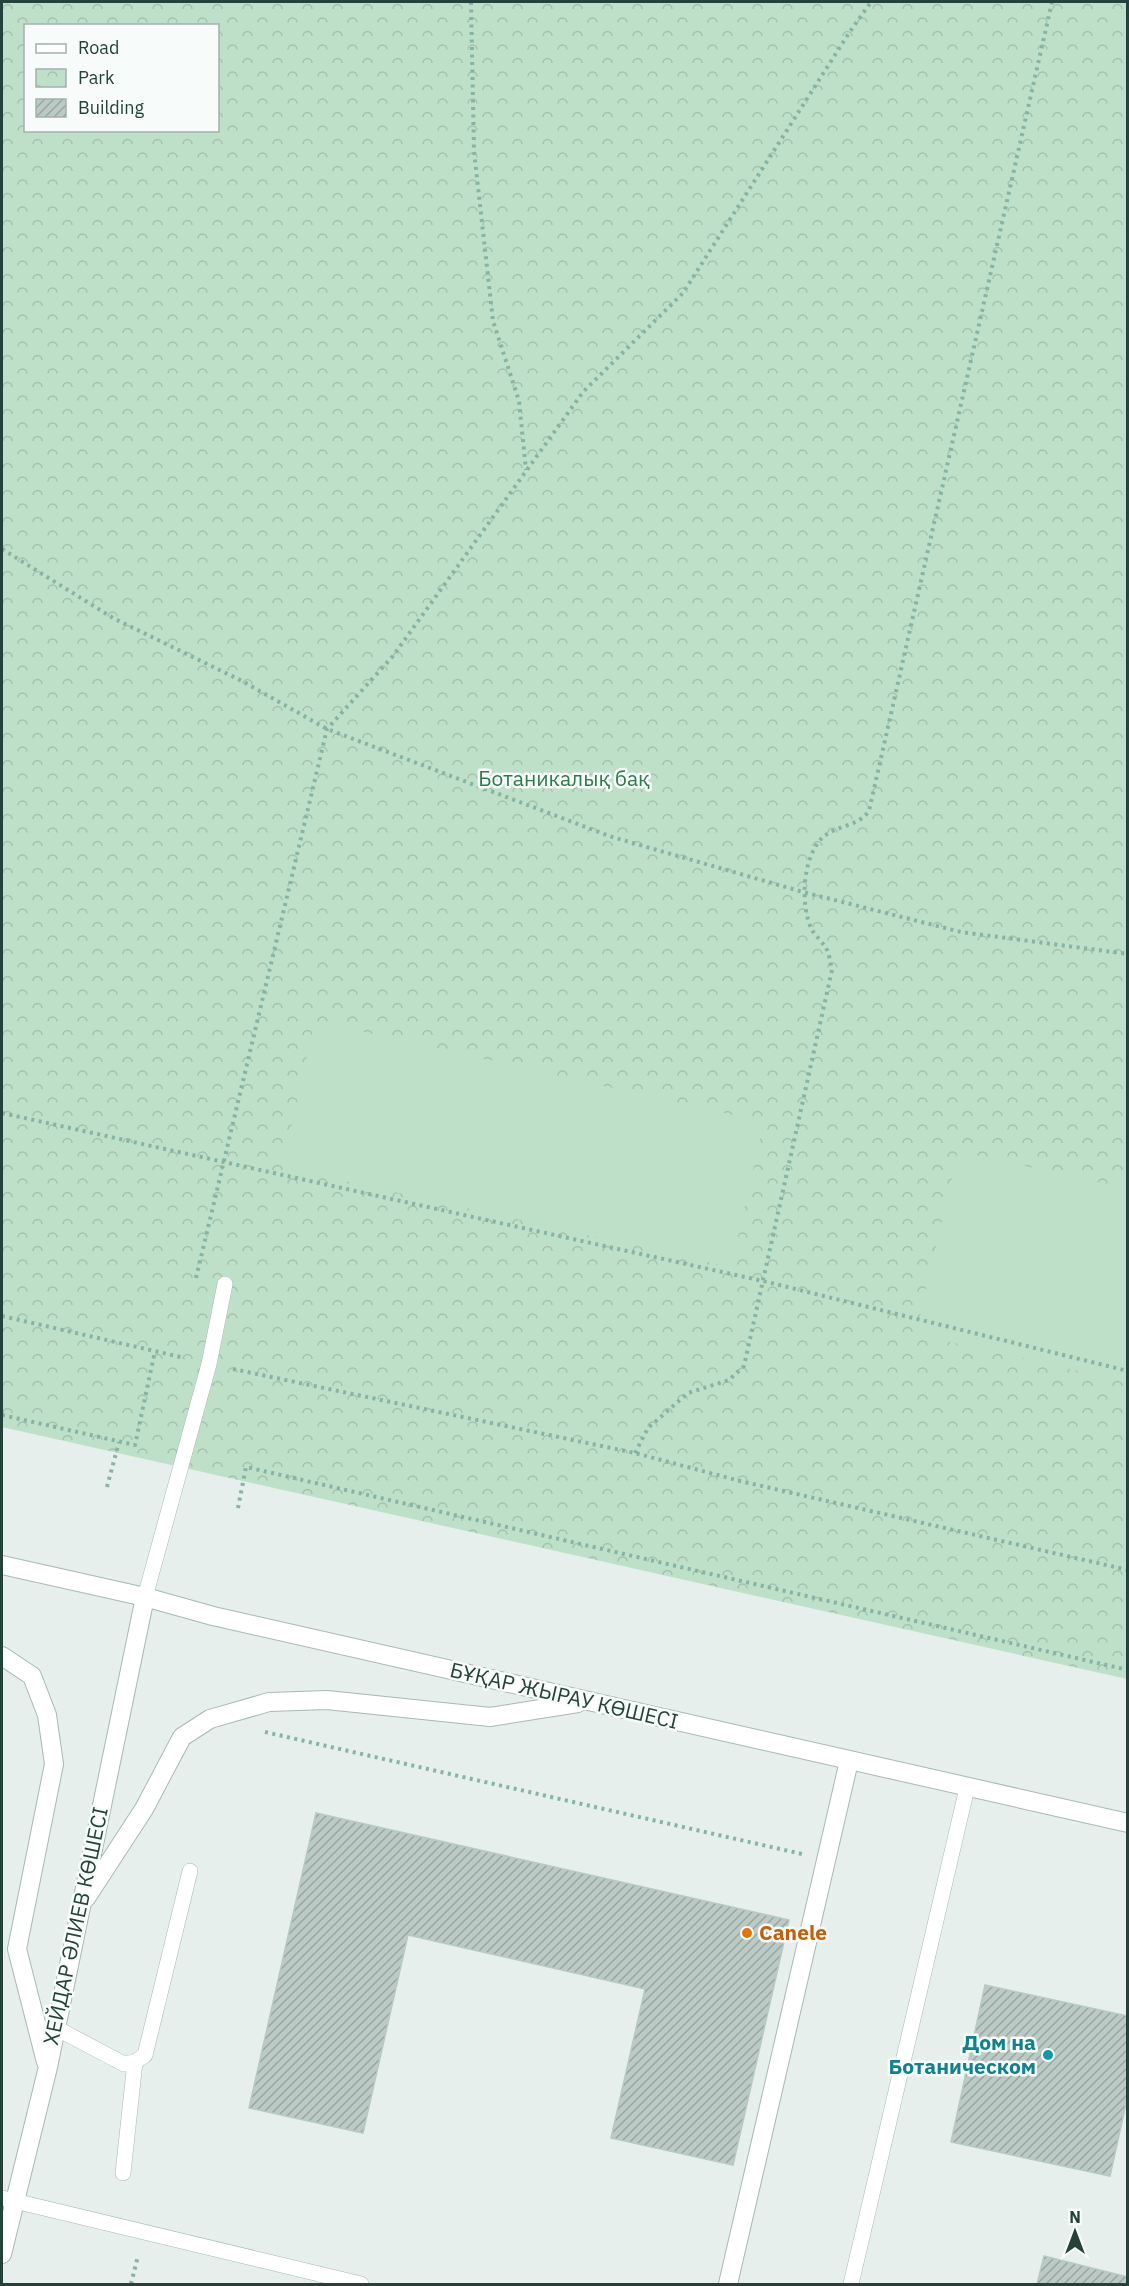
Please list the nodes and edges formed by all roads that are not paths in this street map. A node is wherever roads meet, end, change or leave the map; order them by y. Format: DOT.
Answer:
graph roads {
  1 [pos="225,1284"];
  2 [pos="2,1565"];
  3 [pos="145,1597"];
  4 [pos="2,1656"];
  5 [pos="589,1701"];
  6 [pos="849,1761"];
  7 [pos="967,1788"];
  8 [pos="1128,1823"];
  9 [pos="190,1871"];
  10 [pos="80,1906"];
  11 [pos="56,2028"];
  12 [pos="135,2062"];
  13 [pos="48,2067"];
  14 [pos="123,2173"];
  15 [pos="8,2199"];
  16 [pos="2,2254"];
  17 [pos="361,2284"];
  18 [pos="728,2284"];
  19 [pos="851,2284"];
  1 -- 3 [label="lane"];
  2 -- 3 [label="street, БҰҚАР ЖЫРАУ КӨШЕСІ"];
  3 -- 5 [label="street, БҰҚАР ЖЫРАУ КӨШЕСІ"];
  3 -- 10 [label="street, ХЕЙДАР ӘЛИЕВ КӨШЕСІ"];
  4 -- 13 [label="street"];
  5 -- 6 [label="street, БҰҚАР ЖЫРАУ КӨШЕСІ"];
  5 -- 10 [label="street"];
  6 -- 7 [label="street, БҰҚАР ЖЫРАУ КӨШЕСІ"];
  6 -- 18 [label="street"];
  7 -- 8 [label="street, БҰҚАР ЖЫРАУ КӨШЕСІ"];
  7 -- 19 [label="lane"];
  9 -- 12 [label="lane"];
  10 -- 11 [label="street, ХЕЙДАР ӘЛИЕВ КӨШЕСІ"];
  11 -- 12 [label="lane"];
  11 -- 13 [label="street, ХЕЙДАР ӘЛИЕВ КӨШЕСІ"];
  12 -- 14 [label="lane"];
  13 -- 15 [label="street, ХЕЙДАР ӘЛИЕВ КӨШЕСІ"];
  15 -- 16 [label="street, ХЕЙДАР ӘЛИЕВ КӨШЕСІ"];
  15 -- 17 [label="lane"];
}
